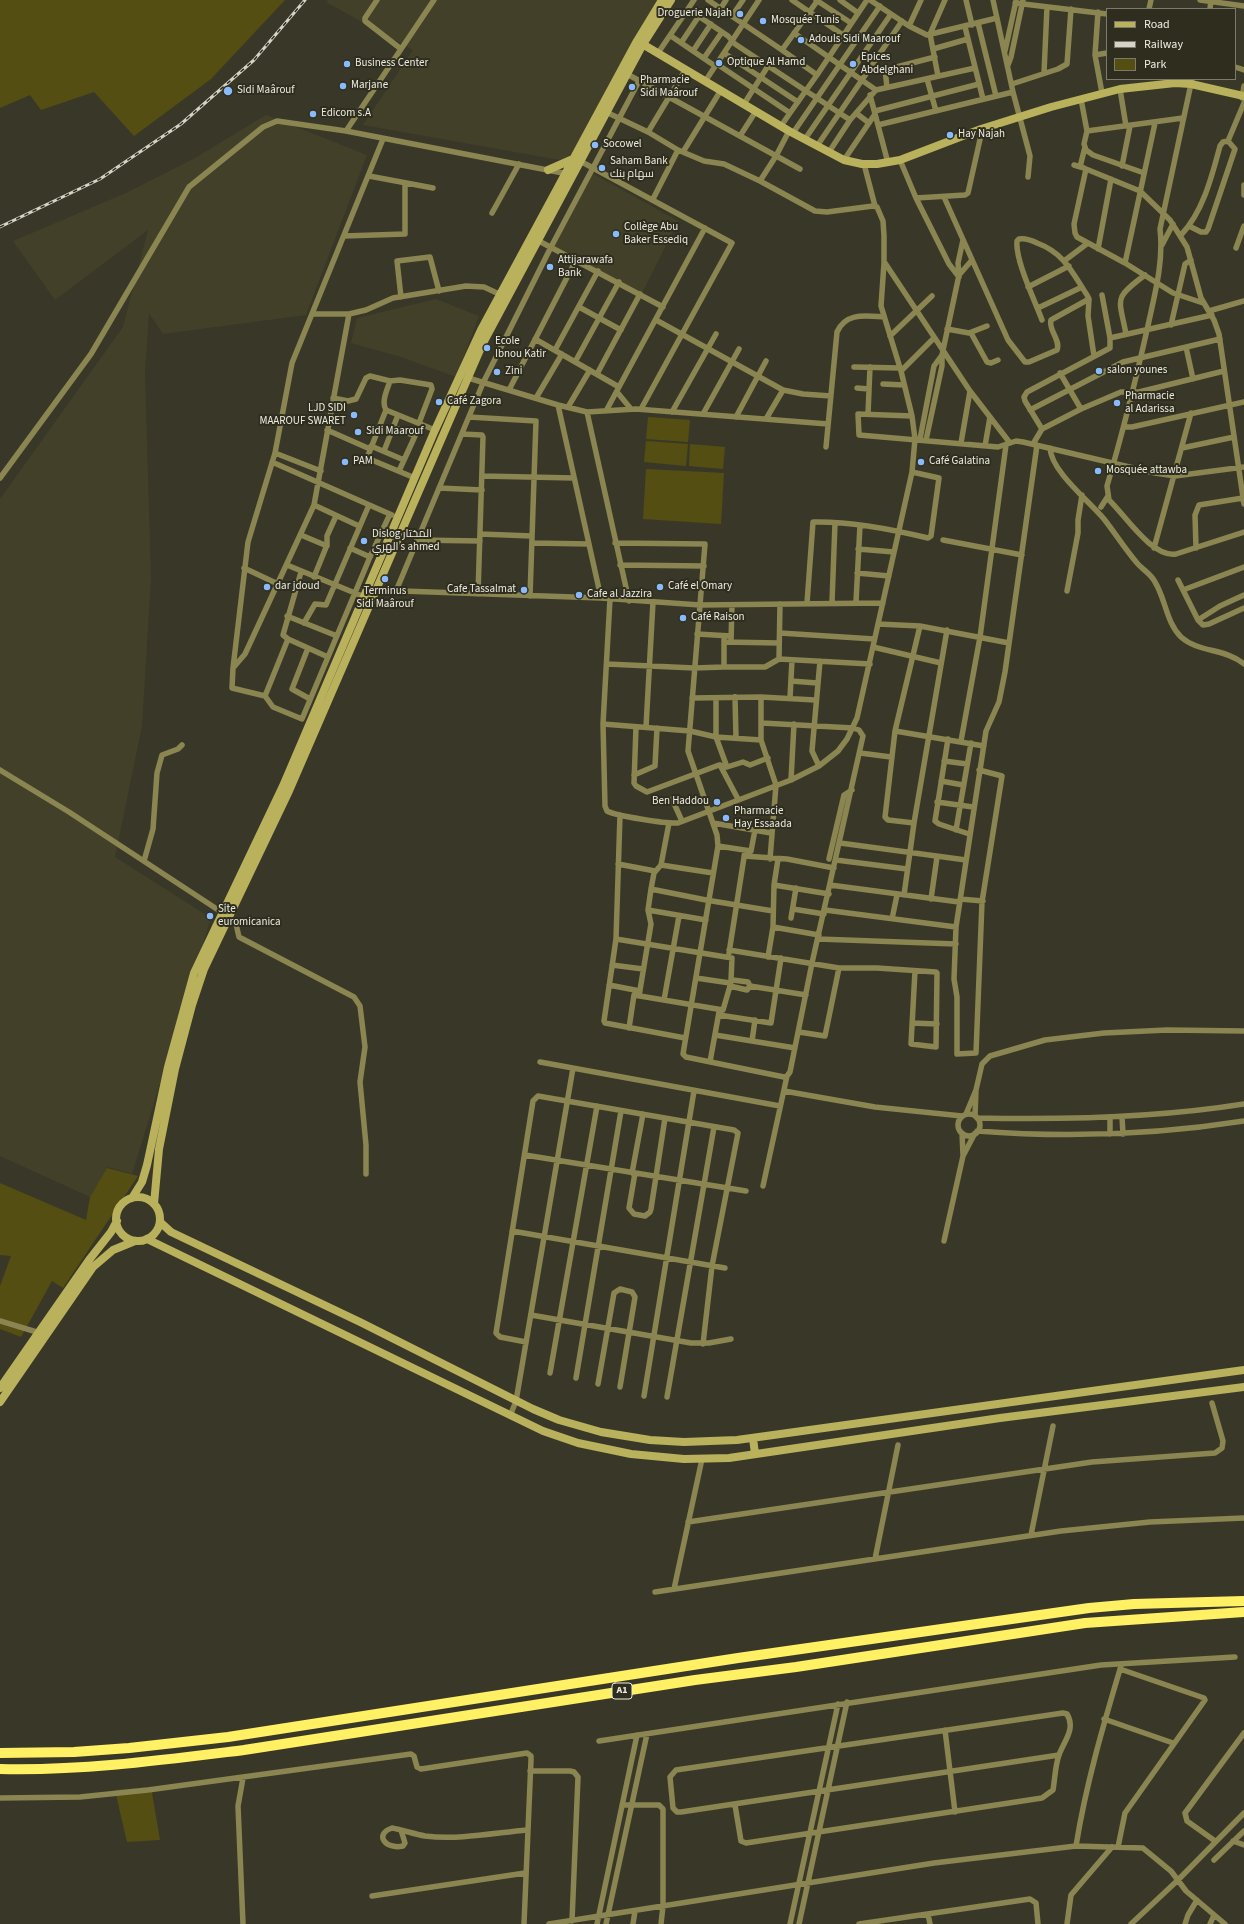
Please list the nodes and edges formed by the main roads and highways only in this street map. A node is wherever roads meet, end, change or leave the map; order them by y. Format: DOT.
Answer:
graph roads {
  1 [pos="1244,1601"];
  2 [pos="1244,1612"];
  3 [pos="0,1753"];
  4 [pos="0,1769"];
  1 -- 3 [label="highway, A1"];
  2 -- 4 [label="highway, A1"];
}
